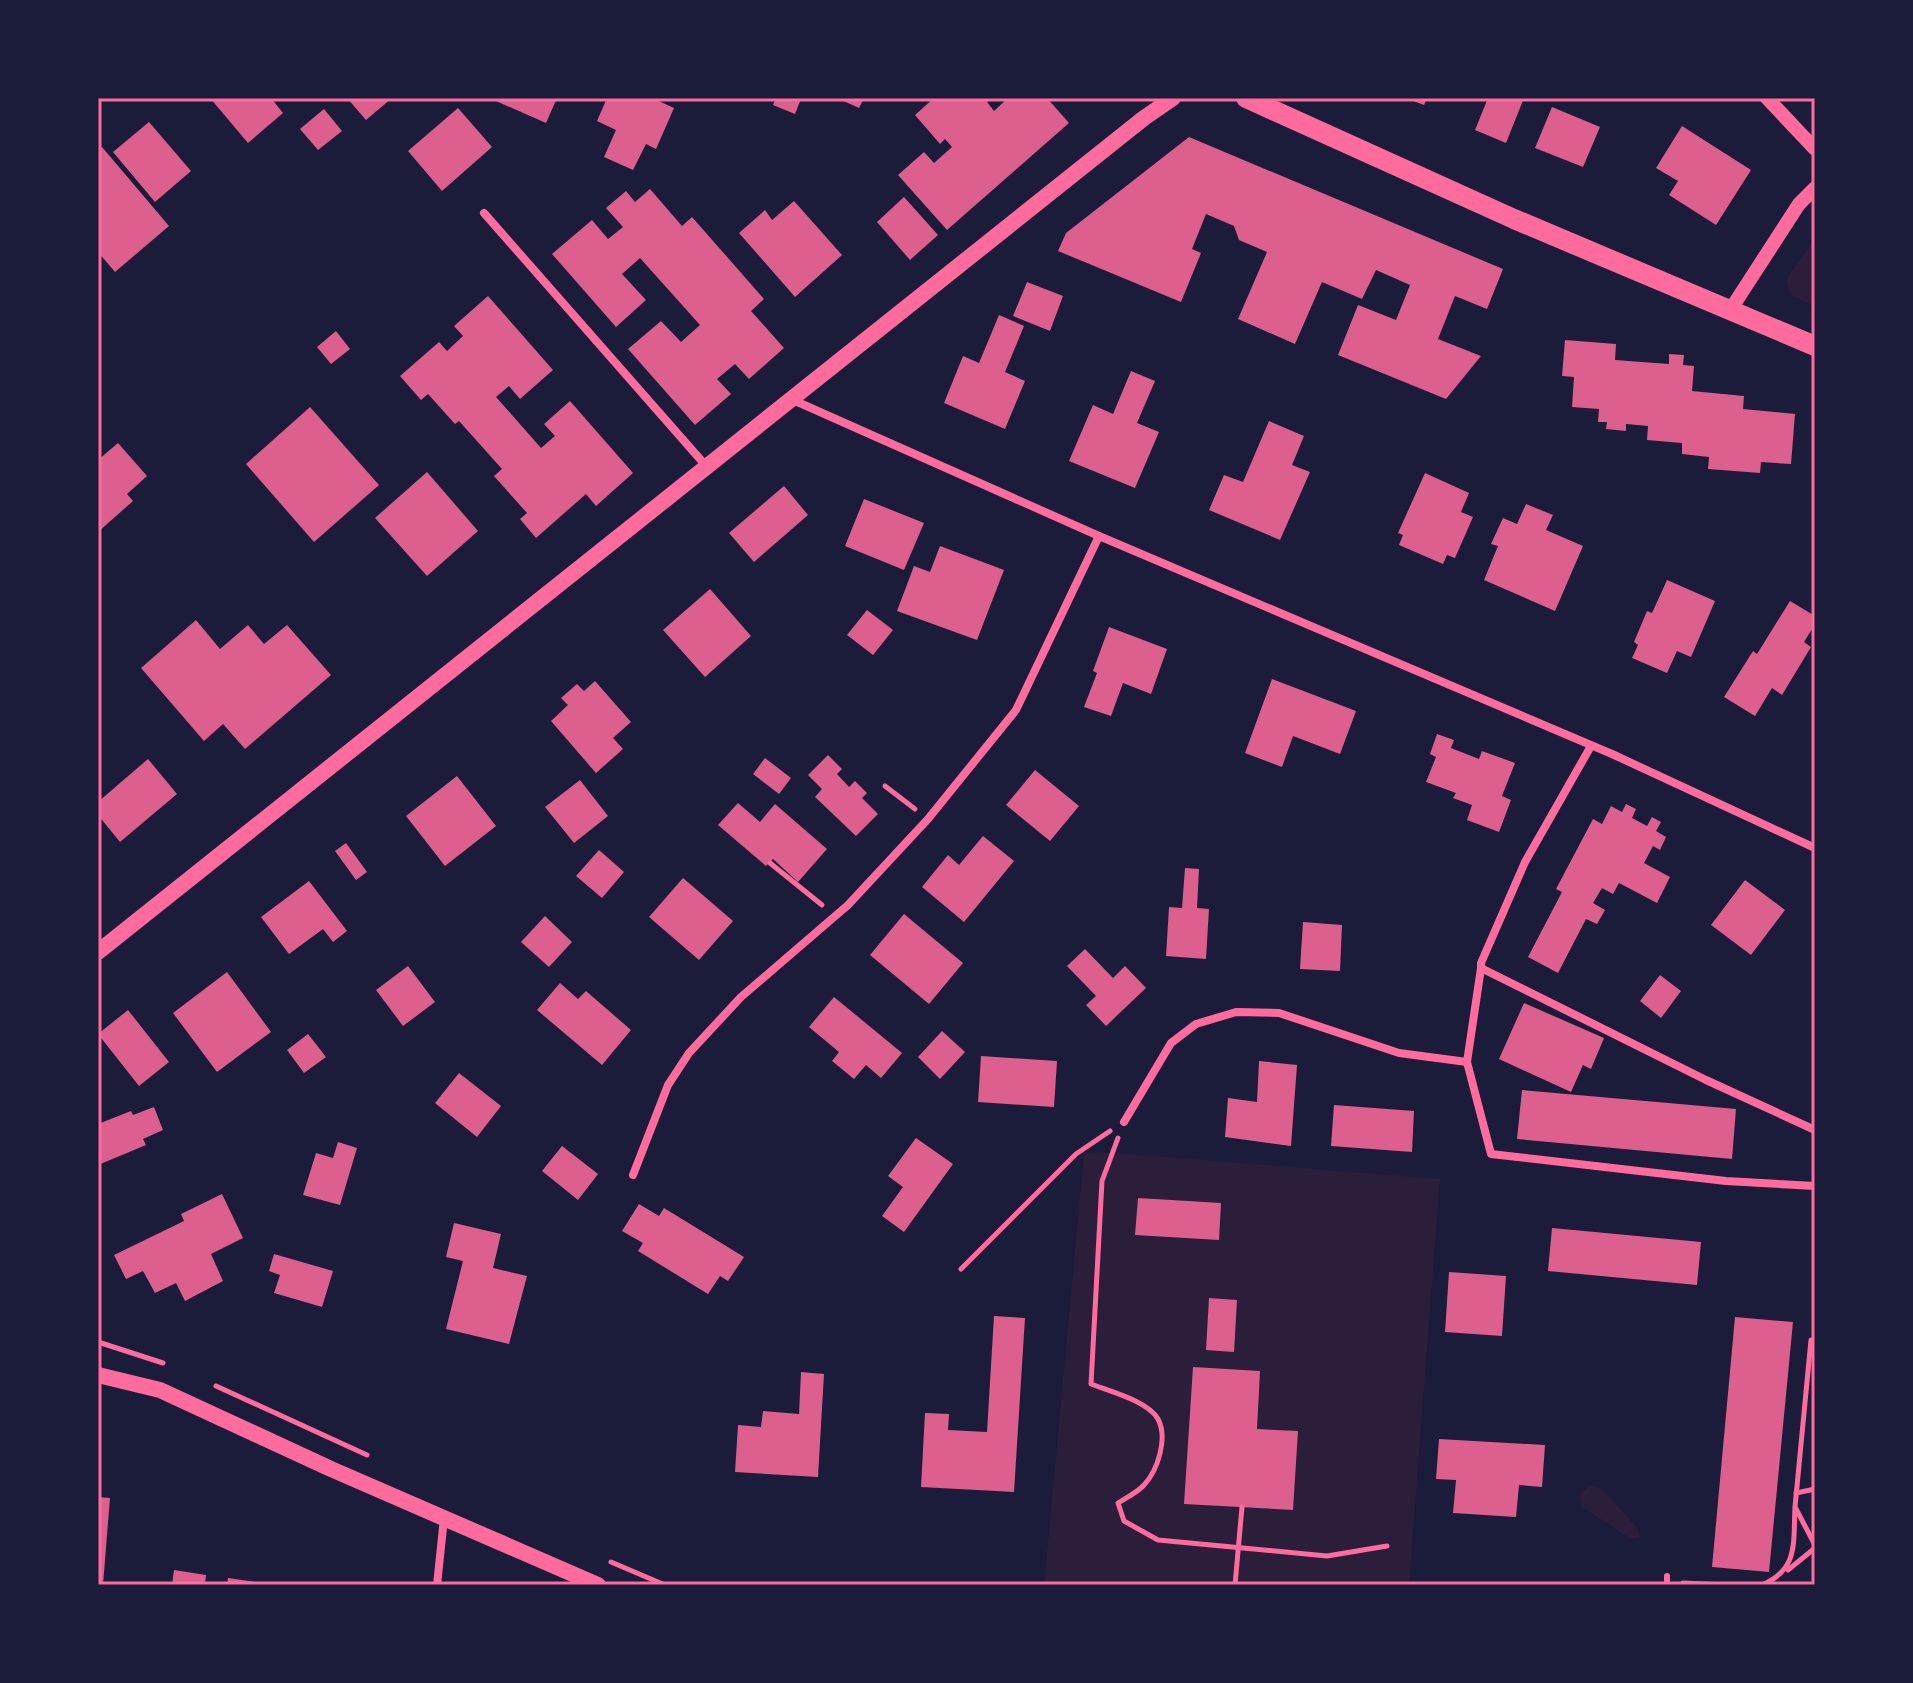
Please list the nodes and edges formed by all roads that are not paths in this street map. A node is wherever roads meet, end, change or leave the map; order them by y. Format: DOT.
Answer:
graph roads {
  1 [pos="1173,98"];
  2 [pos="1246,98"];
  3 [pos="1767,98"];
  4 [pos="1815,149"];
  5 [pos="1815,188"];
  6 [pos="484,213"];
  7 [pos="1729,312"];
  8 [pos="1815,346"];
  9 [pos="793,400"];
  10 [pos="708,468"];
  11 [pos="1099,536"];
  12 [pos="1591,746"];
  13 [pos="1815,848"];
  14 [pos="98,952"];
  15 [pos="1481,966"];
  16 [pos="1467,1062"];
  17 [pos="1124,1122"];
  18 [pos="1815,1130"];
  19 [pos="633,1175"];
  20 [pos="1815,1186"];
  21 [pos="98,1375"];
  22 [pos="444,1518"];
  23 [pos="437,1585"];
  24 [pos="598,1585"];
  1 -- 9 [label="main road"];
  2 -- 7 [label="main road"];
  3 -- 4 [label="street"];
  5 -- 7 [label="street"];
  6 -- 10 [label="street"];
  7 -- 8 [label="main road"];
  9 -- 10 [label="main road"];
  9 -- 11 [label="street"];
  10 -- 14 [label="main road"];
  11 -- 12 [label="street"];
  11 -- 19 [label="street"];
  12 -- 13 [label="street"];
  12 -- 15 [label="street"];
  15 -- 16 [label="street"];
  15 -- 18 [label="street"];
  16 -- 17 [label="street"];
  16 -- 20 [label="street"];
  21 -- 22 [label="main road"];
  22 -- 23 [label="street"];
  22 -- 24 [label="main road"];
}
